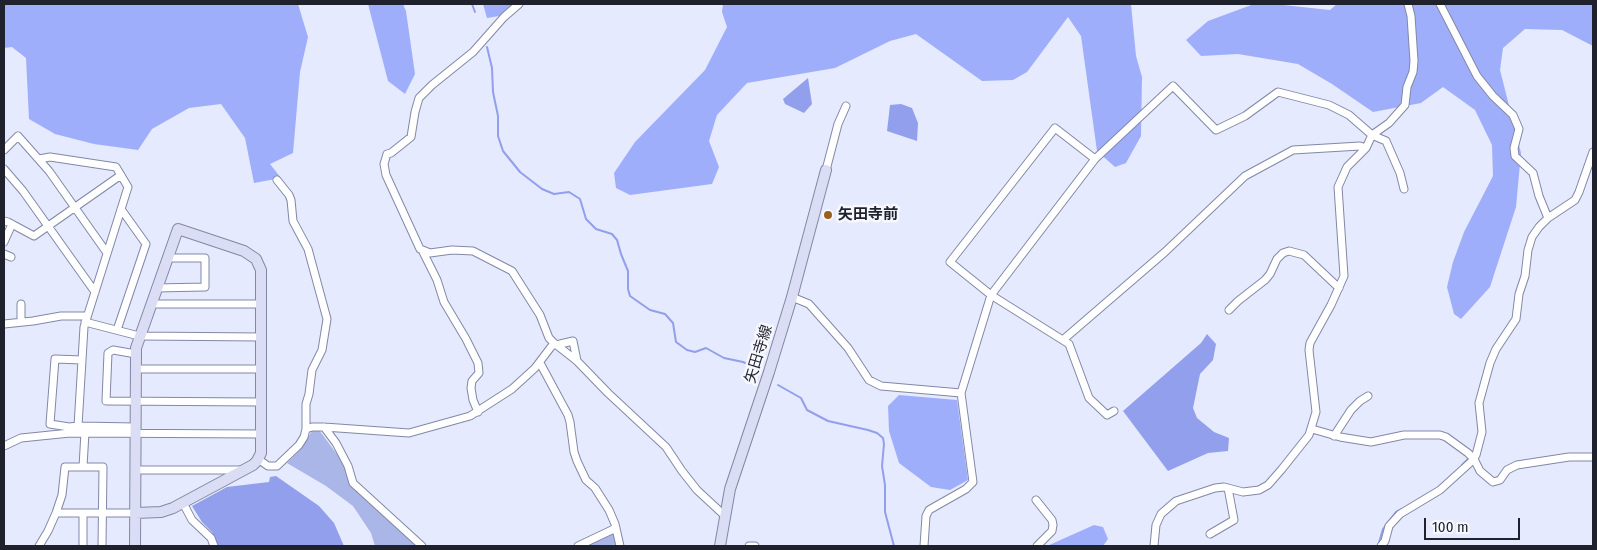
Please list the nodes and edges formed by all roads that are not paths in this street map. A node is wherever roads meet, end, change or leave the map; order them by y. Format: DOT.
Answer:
graph roads {
  1 [pos="519,4"];
  2 [pos="1408,4"];
  3 [pos="1440,4"];
  4 [pos="846,106"];
  5 [pos="1372,135"];
  6 [pos="1366,148"];
  7 [pos="4,150"];
  8 [pos="1593,152"];
  9 [pos="39,158"];
  10 [pos="1095,159"];
  11 [pos="4,169"];
  12 [pos="826,170"];
  13 [pos="121,175"];
  14 [pos="277,180"];
  15 [pos="1404,189"];
  16 [pos="75,207"];
  17 [pos="121,209"];
  18 [pos="1548,218"];
  19 [pos="4,221"];
  20 [pos="12,224"];
  21 [pos="48,226"];
  22 [pos="4,242"];
  23 [pos="422,250"];
  24 [pos="107,252"];
  25 [pos="167,258"];
  26 [pos="156,288"];
  27 [pos="1340,288"];
  28 [pos="95,292"];
  29 [pos="991,295"];
  30 [pos="792,297"];
  31 [pos="21,304"];
  32 [pos="151,304"];
  33 [pos="262,304"];
  34 [pos="1229,310"];
  35 [pos="86,319"];
  36 [pos="21,322"];
  37 [pos="4,324"];
  38 [pos="117,330"];
  39 [pos="139,336"];
  40 [pos="262,336"];
  41 [pos="1064,339"];
  42 [pos="555,344"];
  43 [pos="136,354"];
  44 [pos="82,360"];
  45 [pos="577,361"];
  46 [pos="540,363"];
  47 [pos="136,369"];
  48 [pos="262,369"];
  49 [pos="961,394"];
  50 [pos="1368,396"];
  51 [pos="136,402"];
  52 [pos="261,402"];
  53 [pos="1114,411"];
  54 [pos="478,412"];
  55 [pos="78,426"];
  56 [pos="324,427"];
  57 [pos="306,429"];
  58 [pos="1312,429"];
  59 [pos="135,430"];
  60 [pos="84,432"];
  61 [pos="261,434"];
  62 [pos="1334,436"];
  63 [pos="4,446"];
  64 [pos="1593,457"];
  65 [pos="258,459"];
  66 [pos="1474,459"];
  67 [pos="83,467"];
  68 [pos="135,470"];
  69 [pos="243,470"];
  70 [pos="1228,488"];
  71 [pos="1036,500"];
  72 [pos="183,503"];
  73 [pos="56,513"];
  74 [pos="83,513"];
  75 [pos="102,513"];
  76 [pos="135,513"];
  77 [pos="724,516"];
  78 [pos="616,528"];
  79 [pos="1210,534"];
  80 [pos="40,544"];
  81 [pos="50,546"];
  82 [pos="83,546"];
  83 [pos="102,546"];
  84 [pos="135,546"];
  85 [pos="214,546"];
  86 [pos="422,546"];
  87 [pos="578,546"];
  88 [pos="620,546"];
  89 [pos="720,546"];
  90 [pos="749,546"];
  91 [pos="755,546"];
  92 [pos="924,546"];
  93 [pos="1037,546"];
  94 [pos="1154,546"];
  95 [pos="1381,546"];
  1 -- 23 [label="street"];
  2 -- 5 [label="street"];
  3 -- 18 [label="street"];
  4 -- 12 [label="street"];
  5 -- 6 [label="street"];
  5 -- 10 [label="street"];
  5 -- 15 [label="street"];
  6 -- 27 [label="street"];
  6 -- 41 [label="street"];
  7 -- 9 [label="street"];
  8 -- 18 [label="street"];
  9 -- 13 [label="street"];
  9 -- 16 [label="street"];
  10 -- 29 [label="street"];
  10 -- 29 [label="street"];
  11 -- 21 [label="street"];
  12 -- 30 [label="street, 矢田寺線"];
  13 -- 16 [label="street"];
  13 -- 17 [label="street"];
  14 -- 57 [label="street"];
  16 -- 21 [label="street"];
  16 -- 24 [label="street"];
  17 -- 24 [label="street"];
  17 -- 38 [label="street"];
  18 -- 66 [label="street"];
  19 -- 20 [label="street"];
  20 -- 21 [label="street"];
  20 -- 22 [label="street"];
  21 -- 28 [label="street"];
  23 -- 42 [label="street"];
  23 -- 54 [label="street"];
  24 -- 28 [label="street"];
  25 -- 26 [label="street"];
  25 -- 26 [label="street"];
  25 -- 33 [label="street"];
  26 -- 32 [label="street"];
  27 -- 34 [label="street"];
  27 -- 58 [label="street"];
  28 -- 35 [label="street"];
  29 -- 41 [label="street"];
  29 -- 49 [label="street"];
  30 -- 49 [label="street"];
  30 -- 77 [label="street, 矢田寺線"];
  31 -- 36 [label="street"];
  32 -- 33 [label="street"];
  32 -- 39 [label="street"];
  33 -- 40 [label="street"];
  35 -- 36 [label="street"];
  35 -- 38 [label="street"];
  35 -- 44 [label="street"];
  36 -- 37 [label="street"];
  38 -- 39 [label="street"];
  39 -- 40 [label="street"];
  39 -- 43 [label="street"];
  40 -- 48 [label="street"];
  41 -- 53 [label="street"];
  42 -- 45 [label="street"];
  42 -- 45 [label="street"];
  42 -- 46 [label="street"];
  43 -- 47 [label="street"];
  43 -- 51 [label="street"];
  44 -- 55 [label="street"];
  44 -- 55 [label="street"];
  45 -- 77 [label="street"];
  46 -- 54 [label="street"];
  46 -- 78 [label="street"];
  47 -- 48 [label="street"];
  47 -- 51 [label="street"];
  48 -- 52 [label="street"];
  49 -- 92 [label="street"];
  50 -- 62 [label="street"];
  51 -- 52 [label="street"];
  51 -- 59 [label="street"];
  52 -- 61 [label="street"];
  54 -- 56 [label="street"];
  55 -- 59 [label="street"];
  56 -- 57 [label="street"];
  56 -- 86 [label="street"];
  57 -- 65 [label="street"];
  58 -- 62 [label="street"];
  58 -- 70 [label="street"];
  59 -- 60 [label="street"];
  59 -- 61 [label="street"];
  59 -- 68 [label="street"];
  60 -- 63 [label="street"];
  60 -- 67 [label="street"];
  61 -- 65 [label="street"];
  62 -- 66 [label="street"];
  64 -- 66 [label="street"];
  65 -- 69 [label="street"];
  66 -- 95 [label="street"];
  67 -- 73 [label="street"];
  67 -- 75 [label="street"];
  68 -- 69 [label="street"];
  68 -- 76 [label="street"];
  69 -- 72 [label="street"];
  70 -- 79 [label="street"];
  70 -- 94 [label="street"];
  71 -- 93 [label="street"];
  72 -- 76 [label="street"];
  72 -- 85 [label="street"];
  73 -- 74 [label="street"];
  73 -- 80 [label="street"];
  74 -- 75 [label="street"];
  74 -- 82 [label="street"];
  75 -- 76 [label="street"];
  75 -- 83 [label="street"];
  76 -- 84 [label="street"];
  77 -- 89 [label="street, 矢田寺線"];
  78 -- 87 [label="street"];
  78 -- 88 [label="street"];
  80 -- 81 [label="street"];
  90 -- 91 [label="street"];
}
